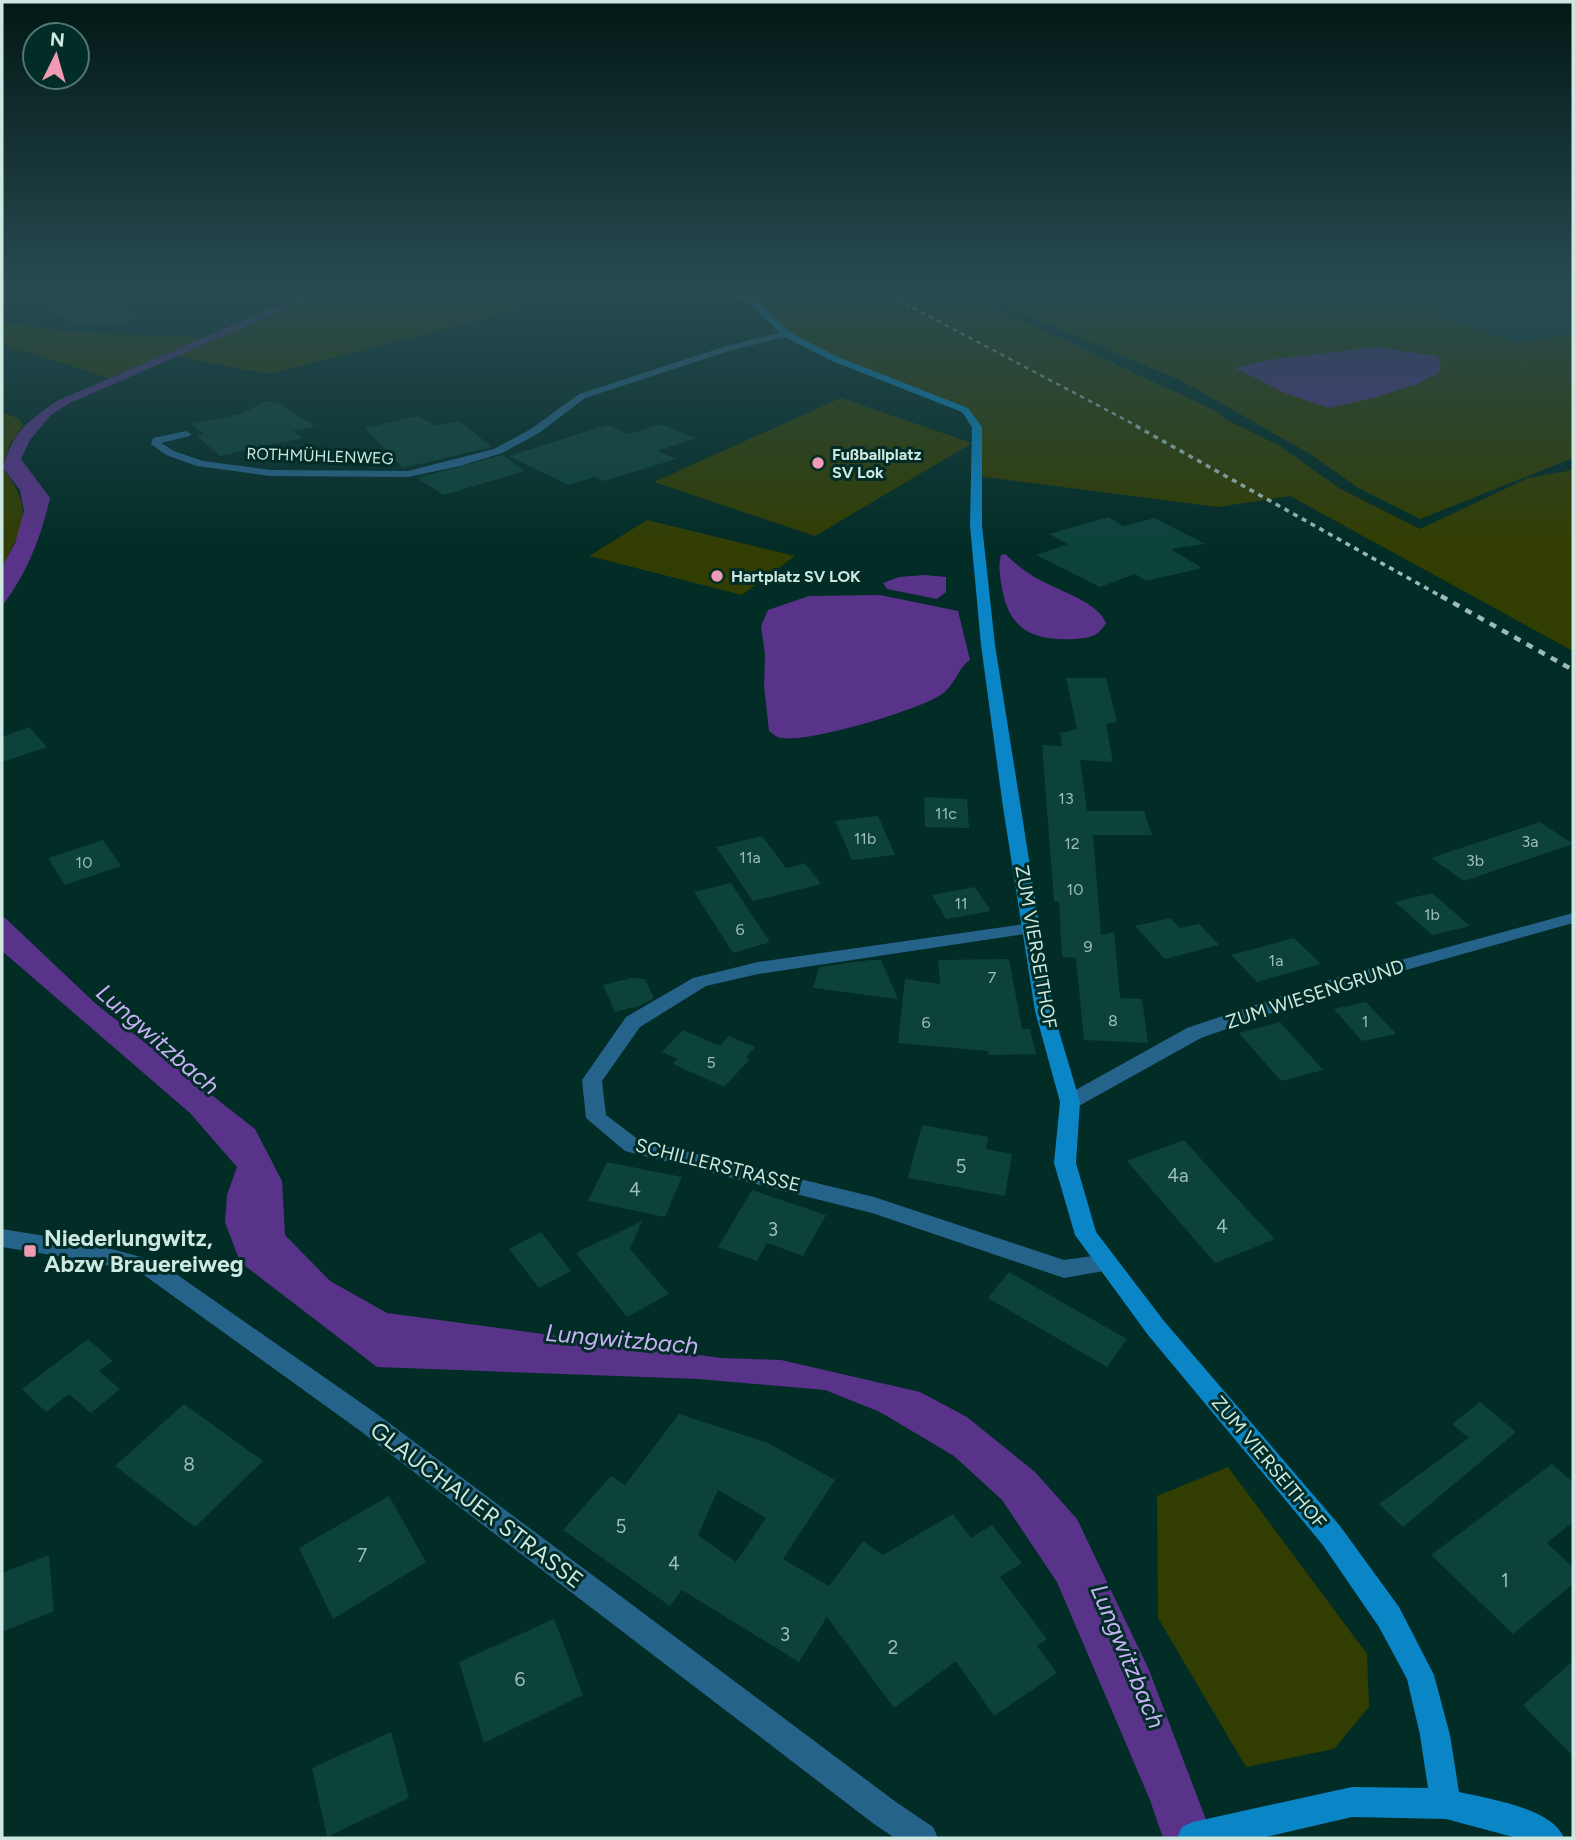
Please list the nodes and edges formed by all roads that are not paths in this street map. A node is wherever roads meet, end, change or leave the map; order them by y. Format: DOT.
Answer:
graph roads {
  1 [pos="641,377"];
  2 [pos="881,377"];
  3 [pos="186,433"];
  4 [pos="1573,918"];
  5 [pos="1032,928"];
  6 [pos="1070,1102"];
  7 [pos="2,1238"];
  8 [pos="1107,1263"];
  9 [pos="1446,1804"];
  10 [pos="922,1838"];
  11 [pos="1193,1838"];
  12 [pos="1548,1838"];
  1 -- 3 [label="street, ROTHMÜHLENWEG"];
  2 -- 5 [label="street, ZUM VIERSEITHOF"];
  4 -- 6 [label="street, ZUM WIESENGRUND"];
  5 -- 6 [label="street, ZUM VIERSEITHOF"];
  5 -- 8 [label="street, SCHILLERSTRASSE"];
  6 -- 8 [label="street, ZUM VIERSEITHOF"];
  7 -- 10 [label="street, GLAUCHAUER STRASSE"];
  8 -- 9 [label="street, ZUM VIERSEITHOF"];
  9 -- 11 [label="street"];
  9 -- 12 [label="street"];
}
